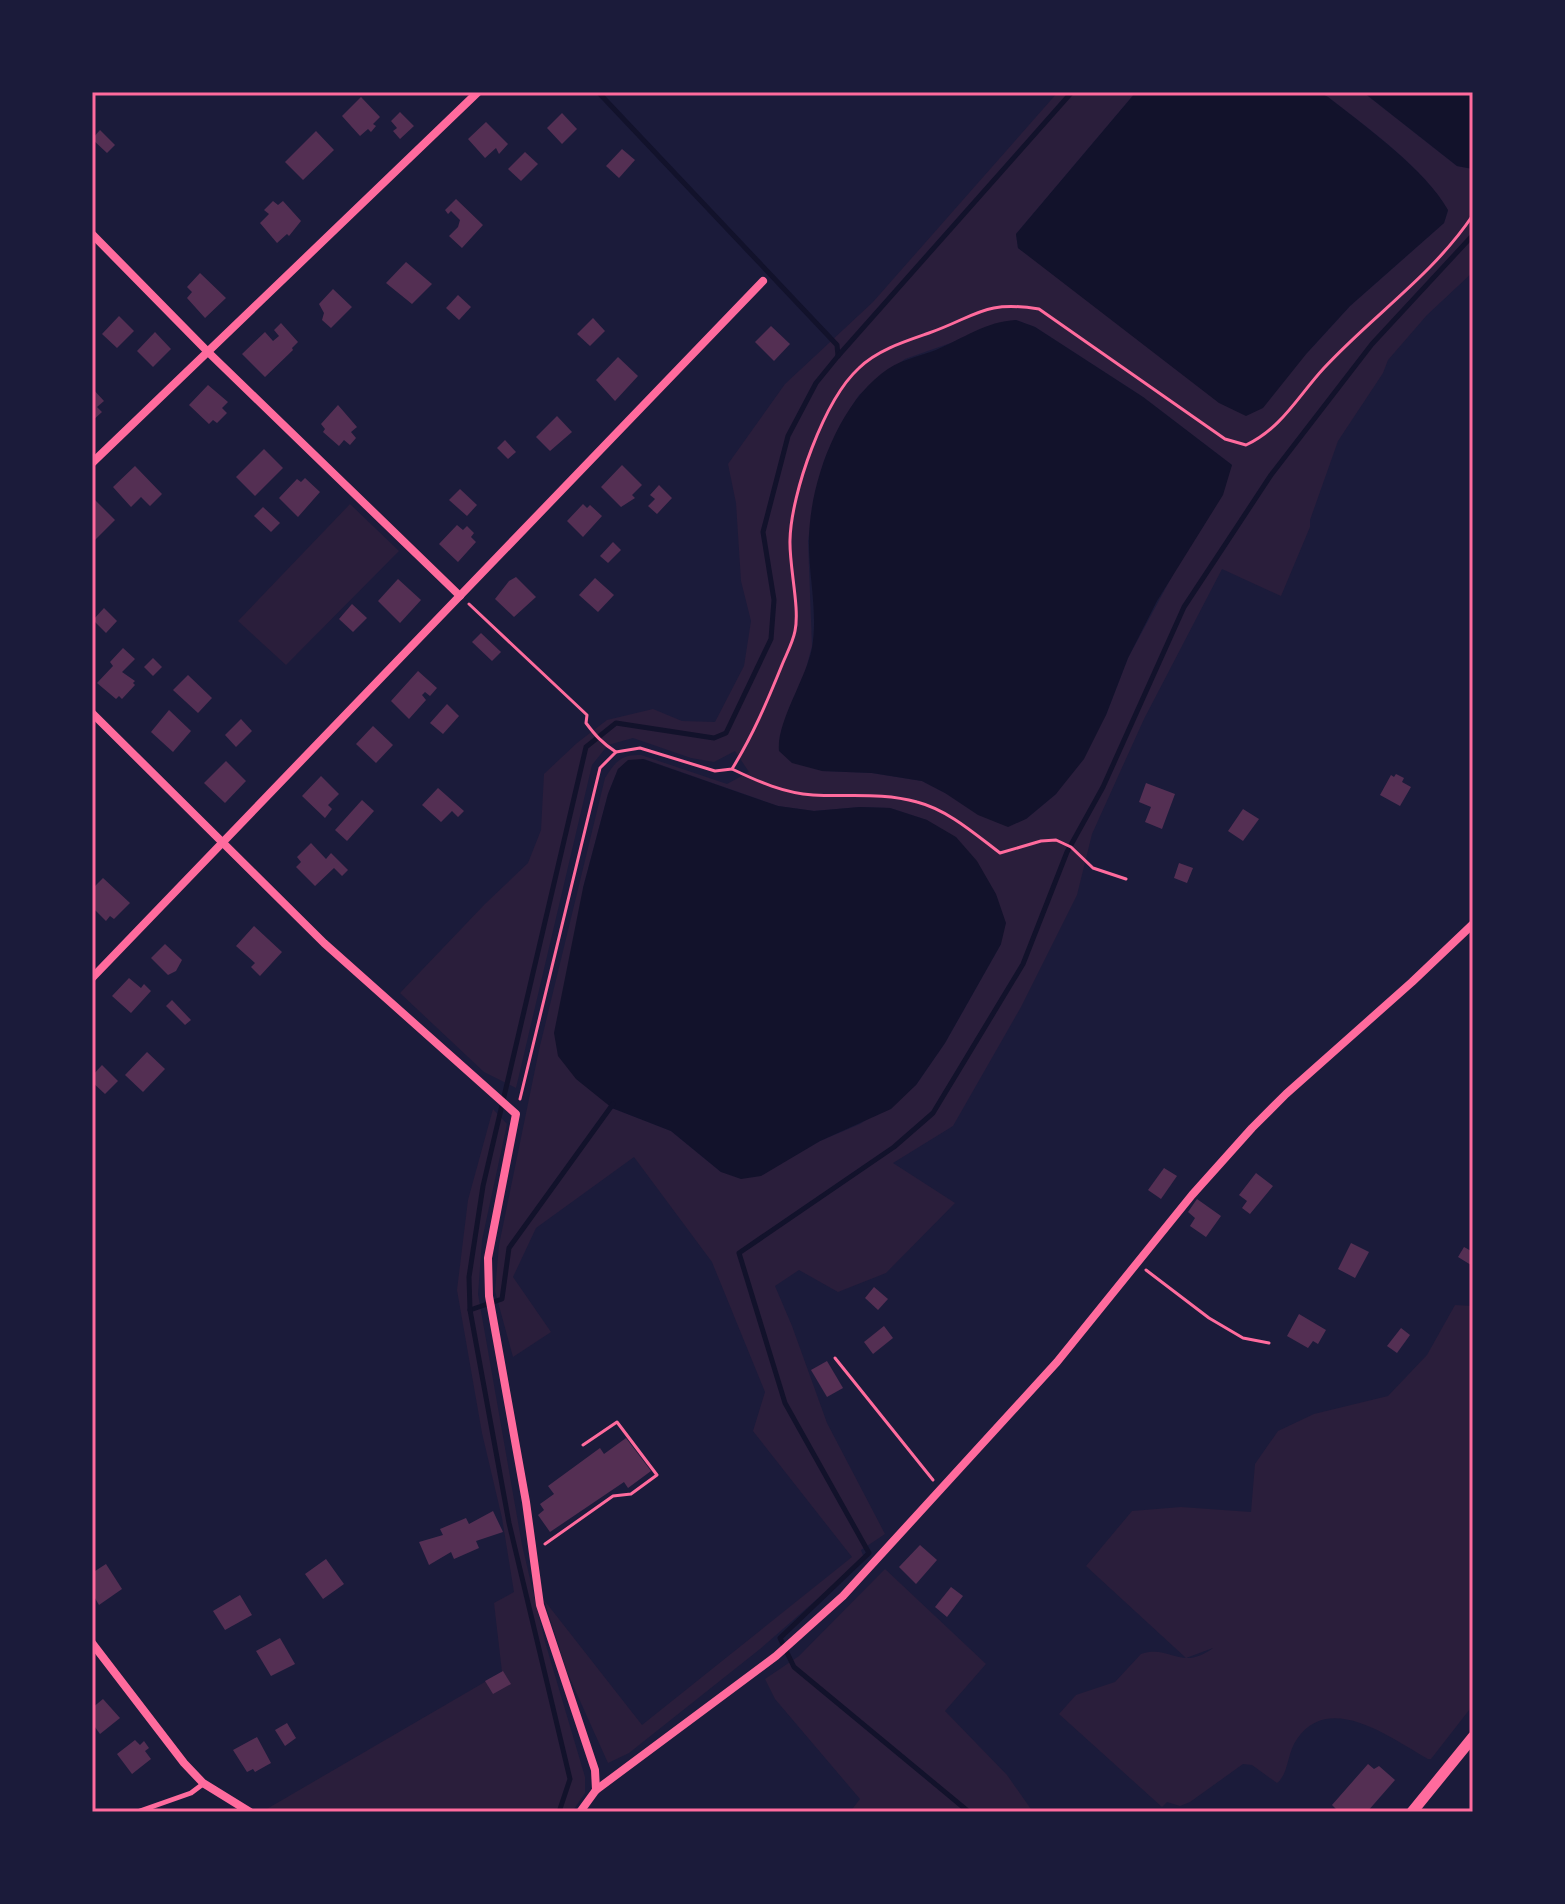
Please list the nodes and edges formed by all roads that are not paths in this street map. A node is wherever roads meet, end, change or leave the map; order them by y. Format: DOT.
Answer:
graph roads {
  1 [pos="478,92"];
  2 [pos="92,234"];
  3 [pos="763,281"];
  4 [pos="208,352"];
  5 [pos="92,463"];
  6 [pos="460,596"];
  7 [pos="92,713"];
  8 [pos="223,842"];
  9 [pos="1473,924"];
  10 [pos="92,978"];
  11 [pos="92,1643"];
  12 [pos="1473,1737"];
  13 [pos="203,1783"];
  14 [pos="596,1790"];
  15 [pos="137,1812"];
  16 [pos="250,1812"];
  17 [pos="580,1812"];
  18 [pos="1412,1812"];
  1 -- 4 [label="street"];
  2 -- 4 [label="street"];
  3 -- 6 [label="street"];
  4 -- 5 [label="street"];
  4 -- 6 [label="street"];
  6 -- 8 [label="street"];
  7 -- 8 [label="street"];
  8 -- 10 [label="street"];
  8 -- 14 [label="street"];
  9 -- 14 [label="street"];
  11 -- 13 [label="street"];
  12 -- 18 [label="street"];
  13 -- 15 [label="lane"];
  13 -- 16 [label="street"];
  14 -- 17 [label="street"];
}
